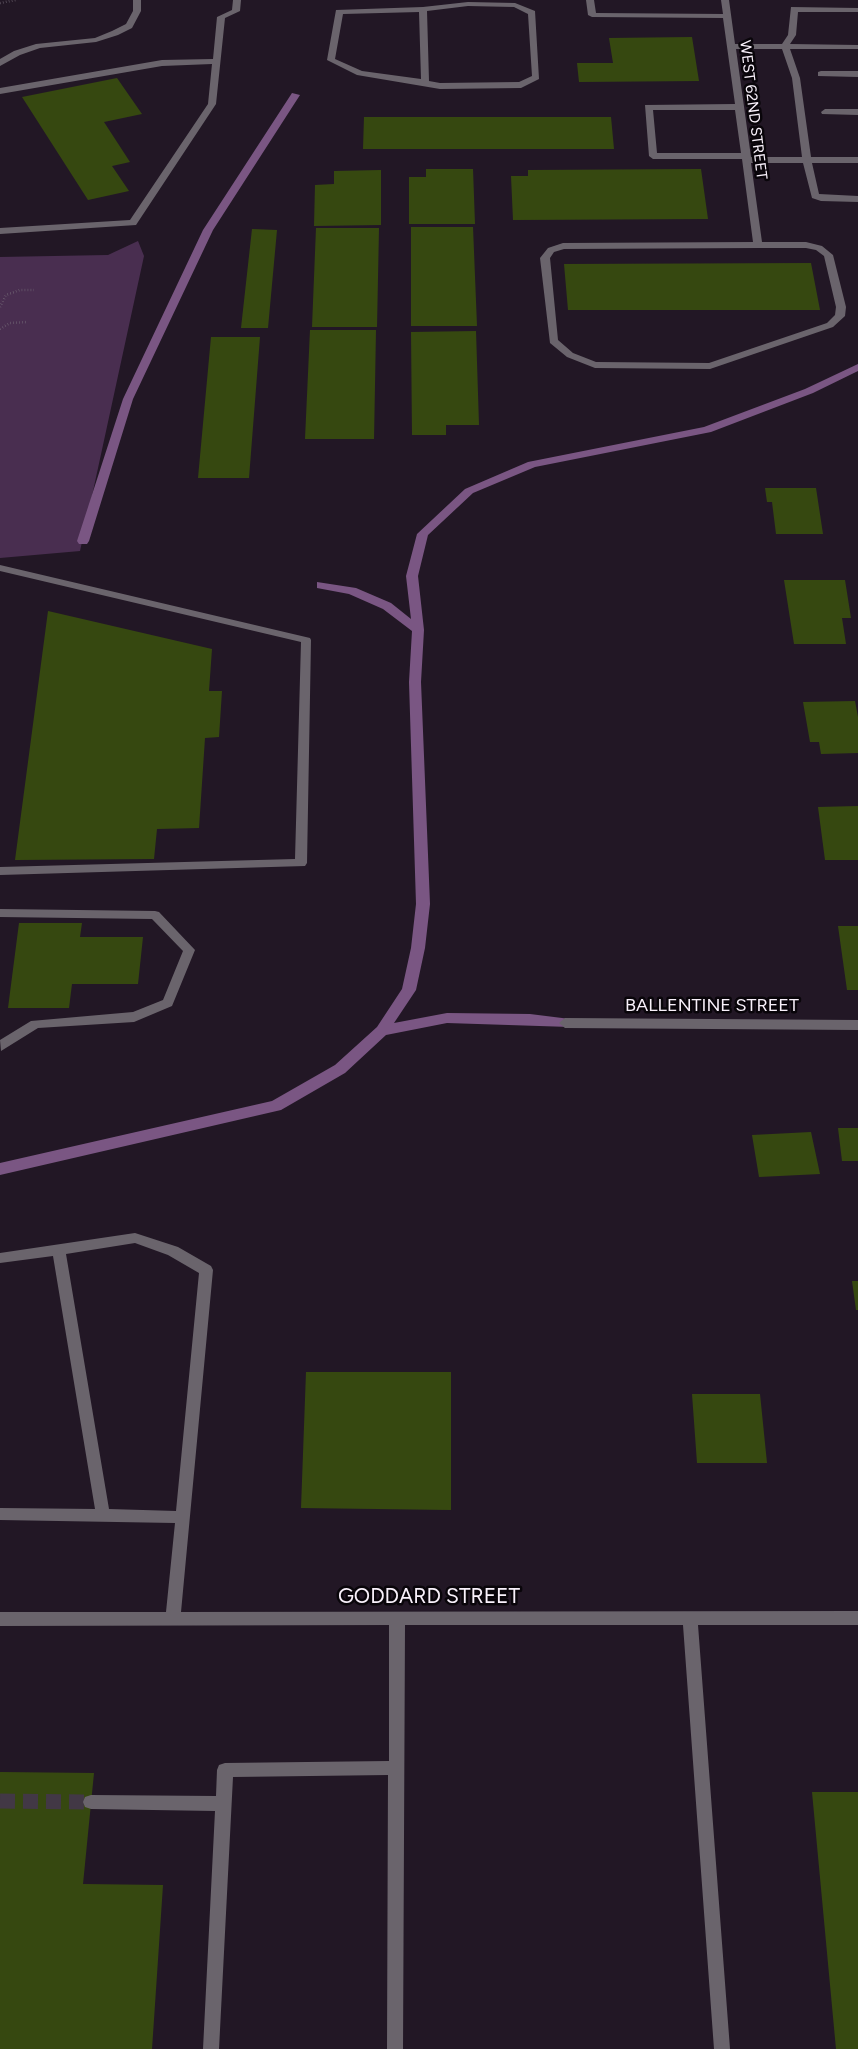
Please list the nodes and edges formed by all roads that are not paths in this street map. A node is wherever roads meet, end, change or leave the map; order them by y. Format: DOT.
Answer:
graph roads {
  1 [pos="137,0"];
  2 [pos="237,0"];
  3 [pos="374,0"];
  4 [pos="590,0"];
  5 [pos="726,0"];
  6 [pos="423,9"];
  7 [pos="374,10"];
  8 [pos="858,10"];
  9 [pos="727,16"];
  10 [pos="732,46"];
  11 [pos="785,46"];
  12 [pos="858,47"];
  13 [pos="216,61"];
  14 [pos="0,63"];
  15 [pos="821,74"];
  16 [pos="858,74"];
  17 [pos="425,82"];
  18 [pos="0,91"];
  19 [pos="739,108"];
  20 [pos="825,112"];
  21 [pos="858,112"];
  22 [pos="745,158"];
  23 [pos="808,160"];
  24 [pos="858,160"];
  25 [pos="858,199"];
  26 [pos="0,231"];
  27 [pos="758,245"];
  28 [pos="0,568"];
  29 [pos="0,871"];
  30 [pos="0,913"];
  31 [pos="565,1022"];
  32 [pos="858,1025"];
  33 [pos="1,1046"];
  34 [pos="58,1248"];
  35 [pos="0,1258"];
  36 [pos="0,1514"];
  37 [pos="103,1516"];
  38 [pos="183,1517"];
  39 [pos="397,1618"];
  40 [pos="690,1618"];
  41 [pos="858,1618"];
  42 [pos="0,1619"];
  43 [pos="173,1620"];
  44 [pos="396,1768"];
  45 [pos="91,1802"];
  46 [pos="223,1804"];
  47 [pos="211,2049"];
  48 [pos="395,2049"];
  49 [pos="722,2049"];
  1 -- 14 [label="street"];
  2 -- 13 [label="street"];
  3 -- 7 [label="street"];
  4 -- 9 [label="street"];
  5 -- 9 [label="street, WEST 62ND STREET"];
  6 -- 7 [label="street"];
  6 -- 17 [label="street"];
  6 -- 17 [label="street"];
  7 -- 17 [label="street"];
  8 -- 11 [label="street"];
  9 -- 10 [label="street, WEST 62ND STREET"];
  10 -- 11 [label="street"];
  10 -- 19 [label="street, WEST 62ND STREET"];
  11 -- 12 [label="street"];
  11 -- 23 [label="street"];
  13 -- 18 [label="street"];
  13 -- 26 [label="street"];
  15 -- 16 [label="street"];
  19 -- 22 [label="street, WEST 62ND STREET"];
  19 -- 22 [label="street"];
  20 -- 21 [label="street"];
  22 -- 23 [label="street"];
  22 -- 27 [label="street, WEST 62ND STREET"];
  23 -- 24 [label="street"];
  23 -- 25 [label="street"];
  27 -- 27 [label="street"];
  28 -- 29 [label="street"];
  30 -- 33 [label="street"];
  31 -- 32 [label="street, BALLENTINE STREET"];
  34 -- 35 [label="street"];
  34 -- 37 [label="street"];
  34 -- 38 [label="street"];
  36 -- 37 [label="street"];
  37 -- 38 [label="street"];
  38 -- 43 [label="street"];
  39 -- 40 [label="street, GODDARD STREET"];
  39 -- 43 [label="street, GODDARD STREET"];
  39 -- 44 [label="street"];
  40 -- 41 [label="street, GODDARD STREET"];
  40 -- 49 [label="street"];
  42 -- 43 [label="street, GODDARD STREET"];
  44 -- 46 [label="street"];
  44 -- 48 [label="street"];
  45 -- 46 [label="street"];
  46 -- 47 [label="street"];
}
